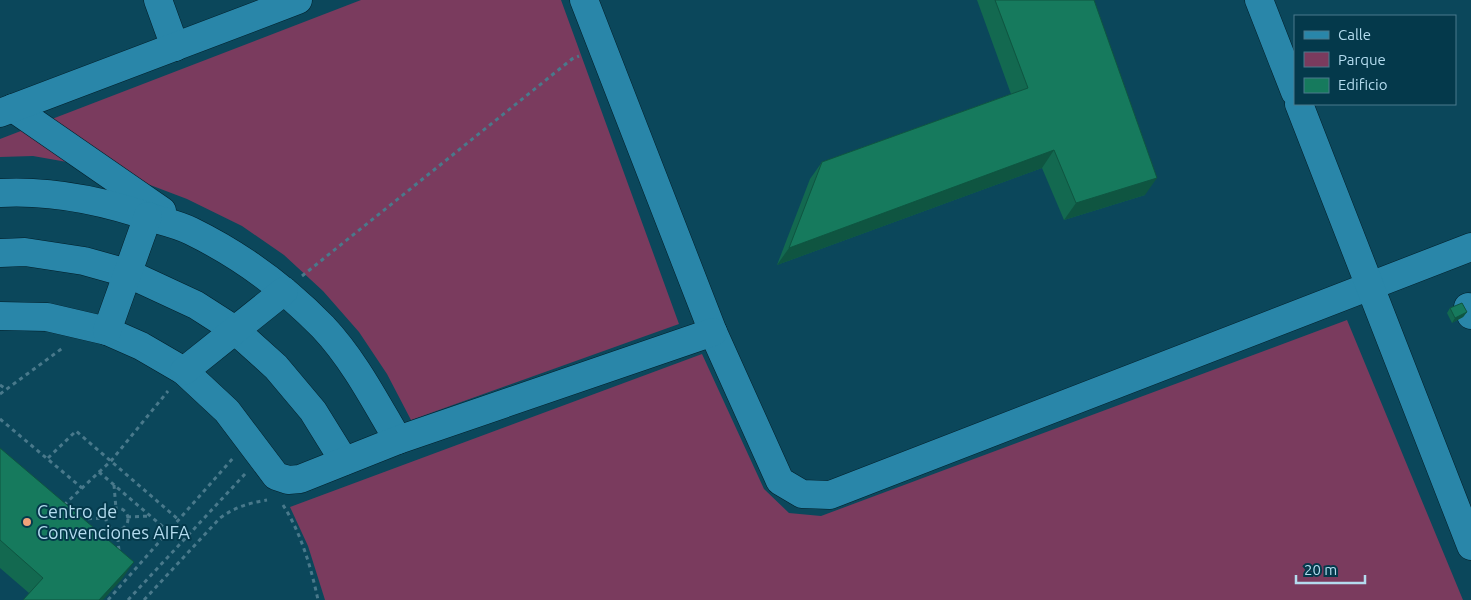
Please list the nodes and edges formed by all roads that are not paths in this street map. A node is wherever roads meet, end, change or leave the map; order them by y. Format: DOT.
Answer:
graph roads {
  1 [pos="158,0"];
  2 [pos="298,0"];
  3 [pos="584,0"];
  4 [pos="1259,0"];
  5 [pos="175,47"];
  6 [pos="1294,89"];
  7 [pos="1299,105"];
  8 [pos="7,111"];
  9 [pos="0,193"];
  10 [pos="148,216"];
  11 [pos="190,230"];
  12 [pos="1471,247"];
  13 [pos="0,253"];
  14 [pos="127,274"];
  15 [pos="1370,286"];
  16 [pos="284,291"];
  17 [pos="0,316"];
  18 [pos="235,330"];
  19 [pos="107,331"];
  20 [pos="713,332"];
  21 [pos="177,379"];
  22 [pos="398,440"];
  23 [pos="344,462"];
  24 [pos="1471,546"];
  1 -- 5 [label="street"];
  2 -- 5 [label="street"];
  3 -- 20 [label="street"];
  4 -- 6 [label="street"];
  5 -- 8 [label="street"];
  7 -- 15 [label="street"];
  8 -- 11 [label="street"];
  9 -- 10 [label="street"];
  10 -- 11 [label="street"];
  10 -- 14 [label="street"];
  11 -- 16 [label="street"];
  12 -- 15 [label="street"];
  13 -- 14 [label="street"];
  14 -- 18 [label="street"];
  14 -- 19 [label="street"];
  15 -- 20 [label="street"];
  15 -- 24 [label="street"];
  16 -- 18 [label="street"];
  16 -- 22 [label="street"];
  17 -- 19 [label="street"];
  18 -- 21 [label="street"];
  18 -- 23 [label="street"];
  19 -- 21 [label="street"];
  20 -- 22 [label="street"];
  21 -- 23 [label="street"];
  22 -- 23 [label="street"];
}
